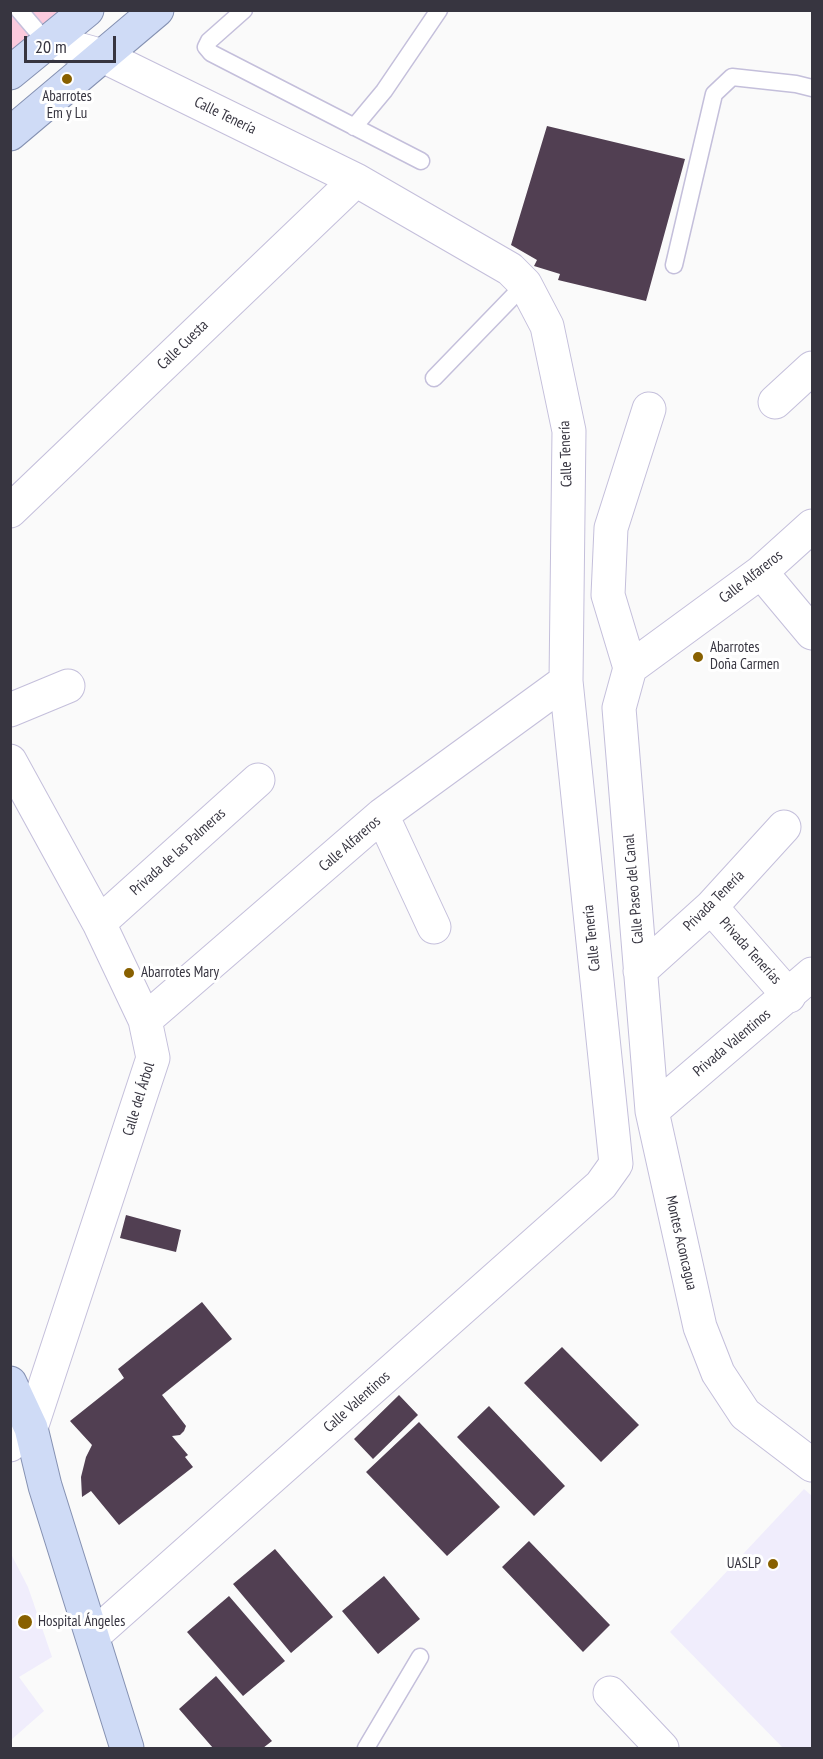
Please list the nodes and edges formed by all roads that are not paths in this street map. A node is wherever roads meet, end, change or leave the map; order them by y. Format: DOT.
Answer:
graph roads {
  1 [pos="19,10"];
  2 [pos="157,10"];
  3 [pos="244,10"];
  4 [pos="439,10"];
  5 [pos="69,25"];
  6 [pos="104,56"];
  7 [pos="10,74"];
  8 [pos="813,88"];
  9 [pos="354,126"];
  10 [pos="10,134"];
  11 [pos="421,160"];
  12 [pos="356,180"];
  13 [pos="674,265"];
  14 [pos="525,284"];
  15 [pos="813,368"];
  16 [pos="434,378"];
  17 [pos="775,402"];
  18 [pos="649,409"];
  19 [pos="10,511"];
  20 [pos="813,526"];
  21 [pos="761,572"];
  22 [pos="813,633"];
  23 [pos="630,668"];
  24 [pos="566,681"];
  25 [pos="68,686"];
  26 [pos="10,710"];
  27 [pos="10,761"];
  28 [pos="258,780"];
  29 [pos="382,815"];
  30 [pos="784,827"];
  31 [pos="711,907"];
  32 [pos="99,923"];
  33 [pos="434,927"];
  34 [pos="640,971"];
  35 [pos="801,985"];
  36 [pos="145,1020"];
  37 [pos="652,1111"];
  38 [pos="616,1164"];
  39 [pos="10,1383"];
  40 [pos="17,1441"];
  41 [pos="813,1465"];
  42 [pos="93,1636"];
  43 [pos="420,1657"];
  44 [pos="610,1693"];
  45 [pos="128,1749"];
  46 [pos="366,1749"];
  47 [pos="662,1749"];
  1 -- 5 [label="lane"];
  2 -- 6 [label="main road"];
  3 -- 9 [label="lane"];
  4 -- 9 [label="lane"];
  5 -- 6 [label="street, Calle Tenería"];
  5 -- 7 [label="main road"];
  6 -- 10 [label="main road"];
  6 -- 12 [label="street, Calle Tenería"];
  8 -- 13 [label="lane"];
  9 -- 11 [label="lane"];
  12 -- 14 [label="street, Calle Tenería"];
  12 -- 19 [label="street, Calle Cuesta"];
  14 -- 16 [label="lane"];
  14 -- 24 [label="street, Calle Tenería"];
  15 -- 17 [label="street"];
  18 -- 23 [label="street"];
  20 -- 21 [label="street, Calle Alfareros"];
  21 -- 22 [label="street"];
  21 -- 23 [label="street, Calle Alfareros"];
  23 -- 34 [label="street, Calle Paseo del Canal"];
  24 -- 29 [label="street, Calle Alfareros"];
  24 -- 38 [label="street, Calle Tenería"];
  25 -- 26 [label="street"];
  27 -- 32 [label="street, Calle del Árbol"];
  28 -- 32 [label="street, Privada de las Palmeras"];
  29 -- 33 [label="street"];
  29 -- 36 [label="street, Calle Alfareros"];
  30 -- 31 [label="street, Privada Tenería"];
  31 -- 34 [label="street, Privada Tenería"];
  31 -- 35 [label="street, Privada Tenerías"];
  32 -- 36 [label="street, Calle del Árbol"];
  34 -- 37 [label="street, Calle Paseo del Canal"];
  35 -- 37 [label="street, Privada Valentinos"];
  36 -- 40 [label="street, Calle del Árbol"];
  37 -- 41 [label="street, Montes Aconcagua"];
  38 -- 42 [label="street, Calle Valentinos"];
  39 -- 40 [label="main road"];
  40 -- 42 [label="main road"];
  42 -- 45 [label="main road"];
  43 -- 46 [label="lane"];
  44 -- 47 [label="street"];
}
